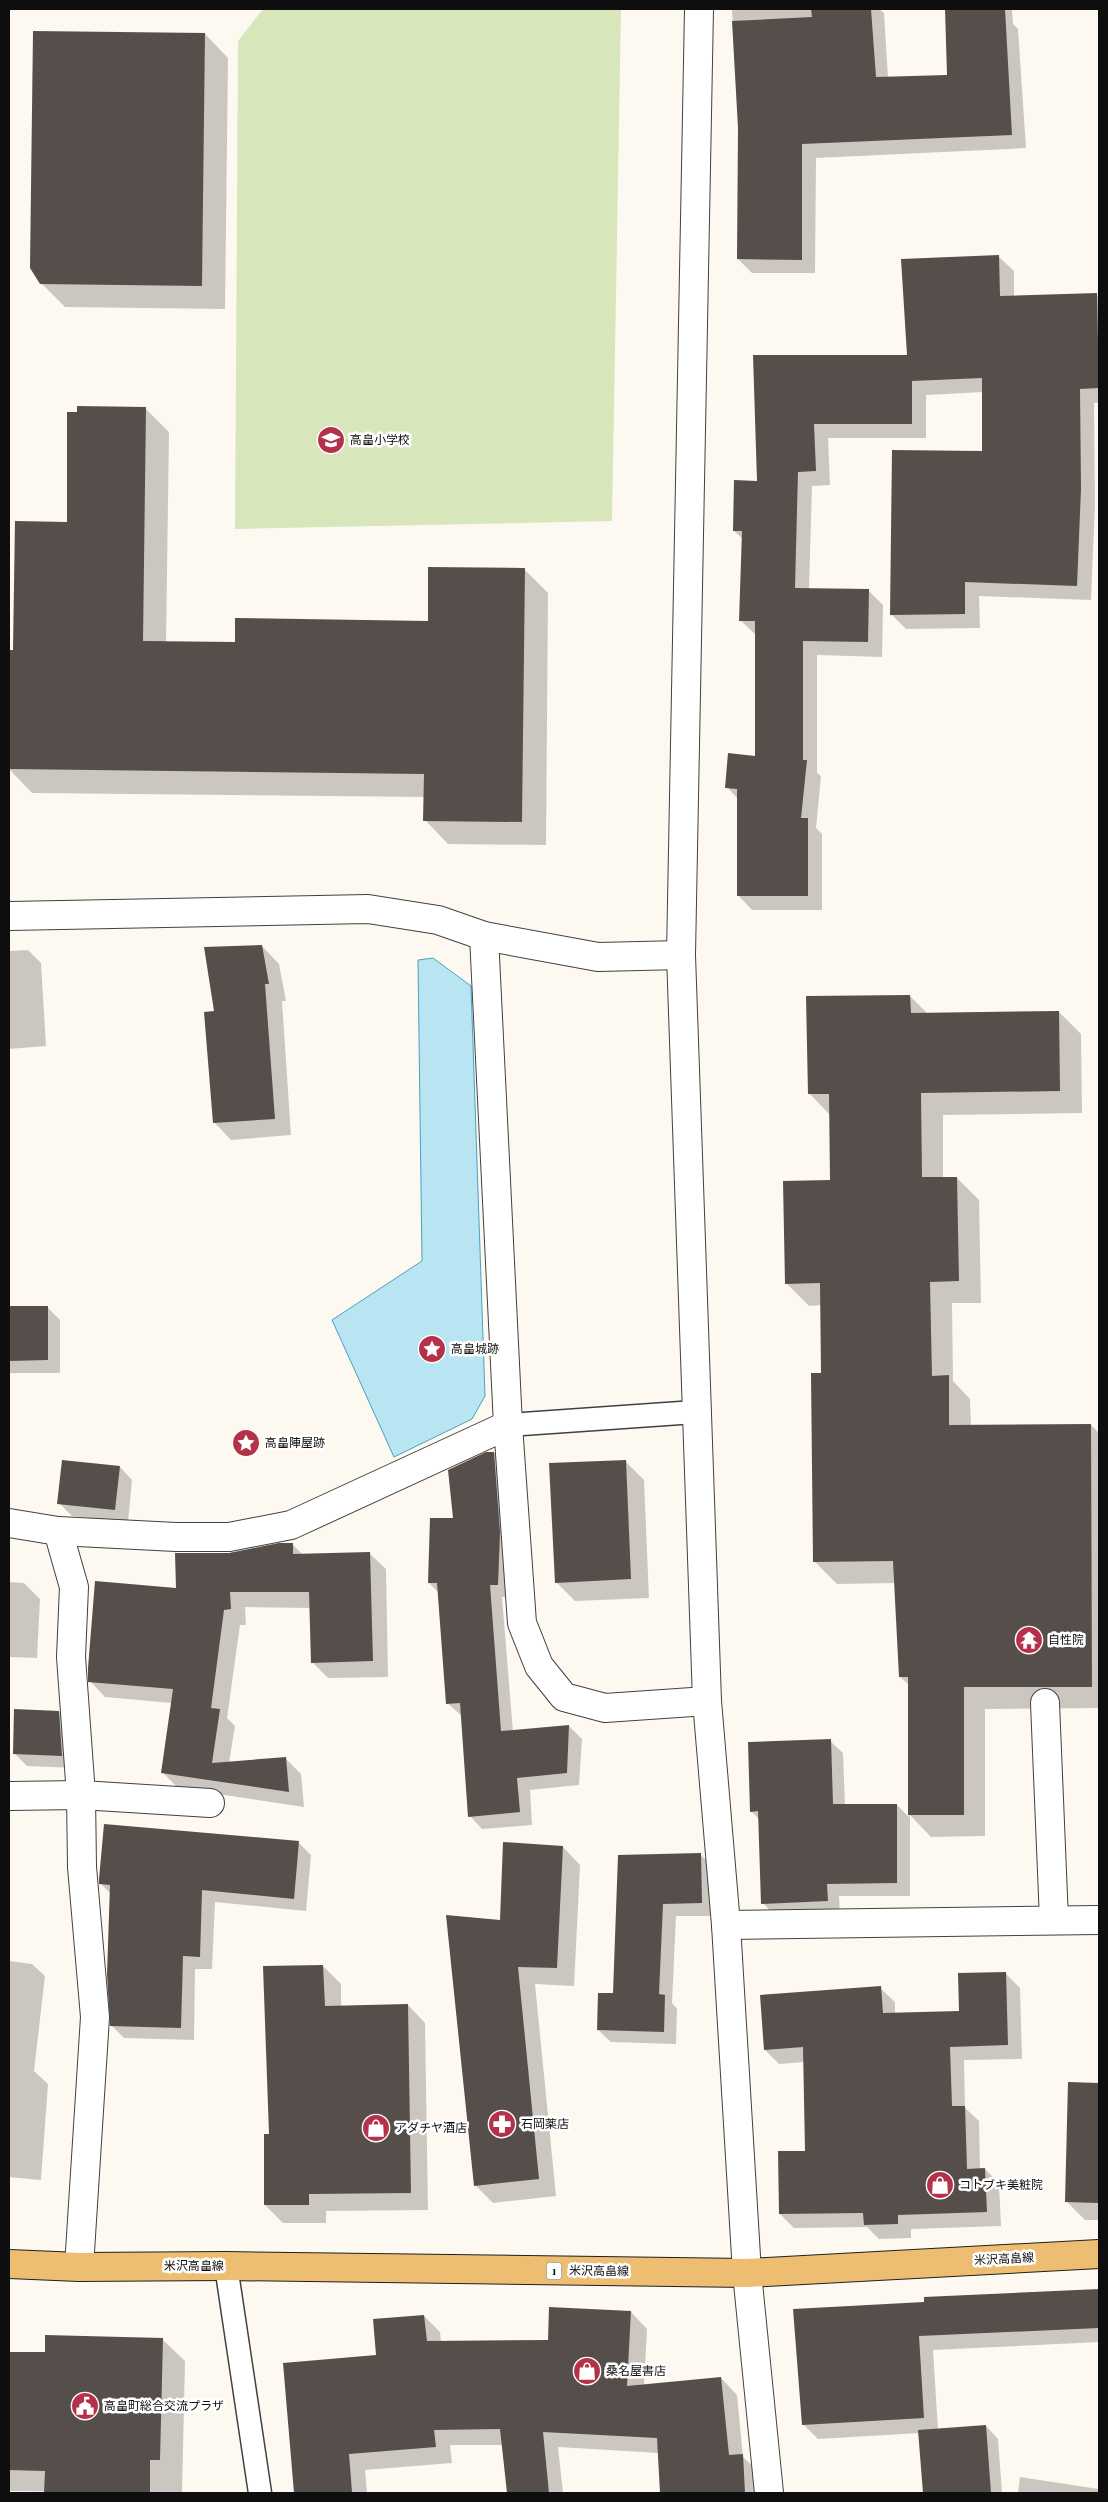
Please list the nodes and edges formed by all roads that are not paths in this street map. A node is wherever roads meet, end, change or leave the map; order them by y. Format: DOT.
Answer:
graph roads {
  1 [pos="699,9"];
  2 [pos="9,916"];
  3 [pos="484,936"];
  4 [pos="682,955"];
  5 [pos="696,1412"];
  6 [pos="508,1425"];
  7 [pos="9,1523"];
  8 [pos="58,1530"];
  9 [pos="707,1701"];
  10 [pos="1045,1702"];
  11 [pos="81,1795"];
  12 [pos="9,1796"];
  13 [pos="210,1803"];
  14 [pos="1054,1920"];
  15 [pos="1099,1920"];
  16 [pos="726,1926"];
  17 [pos="1099,2254"];
  18 [pos="9,2264"];
  19 [pos="226,2266"];
  20 [pos="78,2267"];
  21 [pos="747,2273"];
  22 [pos="260,2493"];
  23 [pos="769,2493"];
  1 -- 4 [label="street"];
  2 -- 3 [label="street"];
  3 -- 4 [label="street"];
  3 -- 6 [label="street"];
  4 -- 5 [label="street"];
  5 -- 6 [label="lane"];
  5 -- 9 [label="street"];
  6 -- 8 [label="street"];
  6 -- 9 [label="street"];
  7 -- 8 [label="street"];
  8 -- 11 [label="street"];
  9 -- 16 [label="street"];
  10 -- 14 [label="street"];
  11 -- 12 [label="street"];
  11 -- 13 [label="street"];
  11 -- 20 [label="street"];
  14 -- 15 [label="street"];
  14 -- 16 [label="street"];
  16 -- 21 [label="street"];
  17 -- 21 [label="main road, 米沢高畠線 / 1"];
  18 -- 20 [label="main road, 米沢高畠線 / 1"];
  19 -- 20 [label="main road, 米沢高畠線 / 1"];
  19 -- 21 [label="main road, 米沢高畠線 / 1"];
  19 -- 22 [label="lane"];
  21 -- 23 [label="street"];
}
